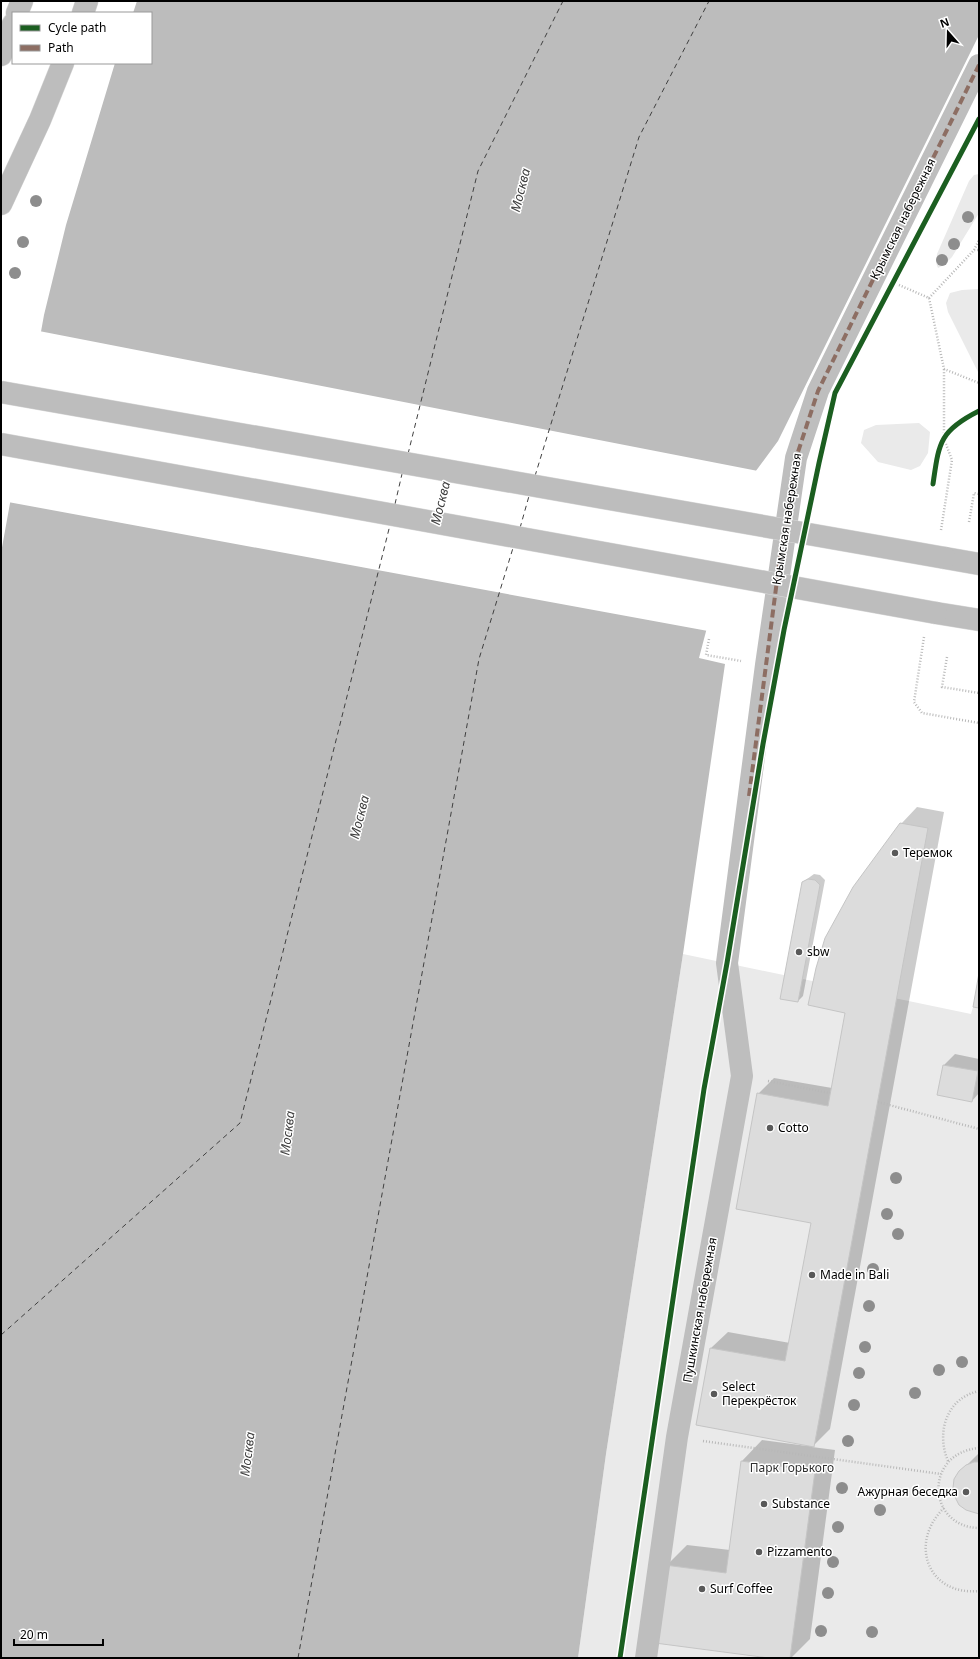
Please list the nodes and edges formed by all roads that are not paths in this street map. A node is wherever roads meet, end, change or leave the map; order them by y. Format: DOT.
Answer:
graph roads {
  1 [pos="22,1"];
  2 [pos="87,1"];
  3 [pos="17,12"];
  4 [pos="82,12"];
  5 [pos="12,27"];
  6 [pos="1,55"];
  7 [pos="63,64"];
  8 [pos="979,65"];
  9 [pos="1,204"];
  10 [pos="1,392"];
  11 [pos="1,444"];
  12 [pos="979,564"];
  13 [pos="979,620"];
  14 [pos="727,963"];
  15 [pos="646,1658"];
  1 -- 3 [label="main road"];
  2 -- 4 [label="main road"];
  5 -- 6 [label="main road"];
  7 -- 9 [label="main road"];
  8 -- 14 [label="street, Крымская набережная"];
  10 -- 12 [label="main road, bridge"];
  11 -- 13 [label="main road, bridge"];
  14 -- 15 [label="street, Пушкинская набережная"];
}
